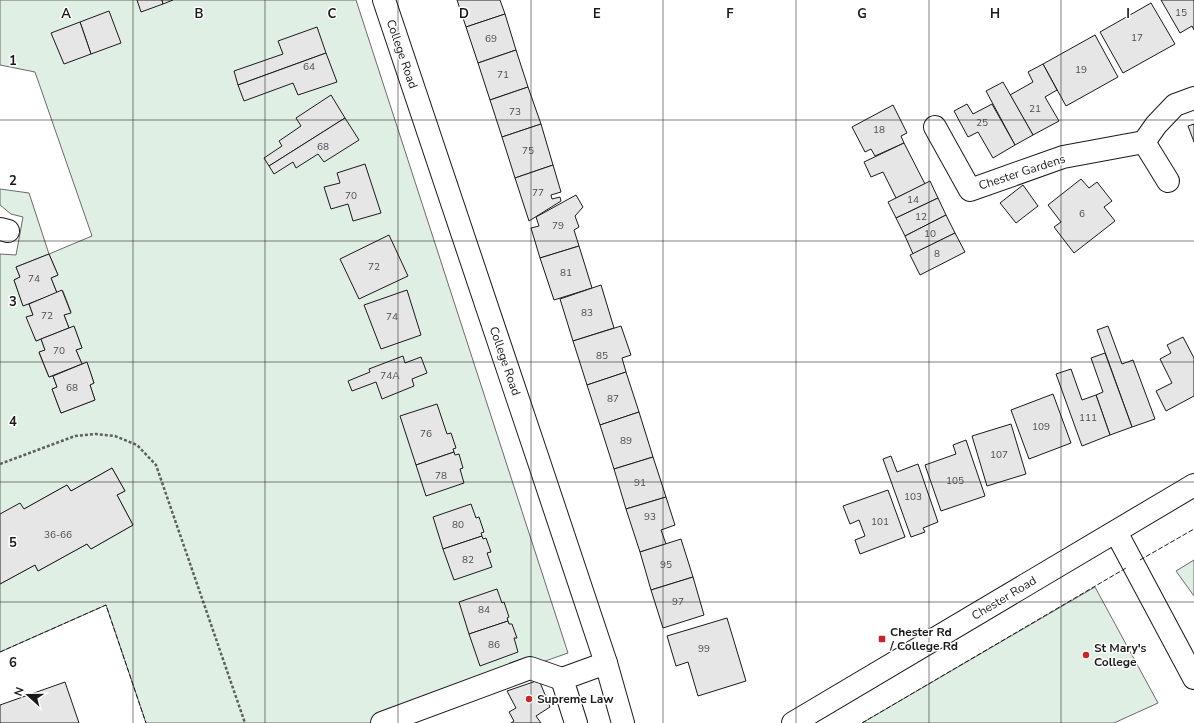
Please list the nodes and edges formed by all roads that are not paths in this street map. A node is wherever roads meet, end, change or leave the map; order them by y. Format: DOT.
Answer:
graph roads {
  1 [pos="384,0"];
  2 [pos="1194,98"];
  3 [pos="935,127"];
  4 [pos="1144,142"];
  5 [pos="1168,181"];
  6 [pos="1194,485"];
  7 [pos="1116,532"];
  8 [pos="606,663"];
  9 [pos="1194,678"];
  10 [pos="562,679"];
  11 [pos="382,723"];
  12 [pos="576,723"];
  13 [pos="623,723"];
  14 [pos="792,723"];
  1 -- 8 [label="main road, College Road"];
  2 -- 4 [label="main road"];
  3 -- 4 [label="main road, Chester Gardens"];
  4 -- 5 [label="main road"];
  6 -- 7 [label="main road, Chester Road"];
  7 -- 9 [label="main road"];
  7 -- 14 [label="main road, Chester Road"];
  8 -- 10 [label="main road"];
  8 -- 13 [label="main road, College Road"];
  10 -- 11 [label="main road"];
  10 -- 12 [label="main road"];
}
